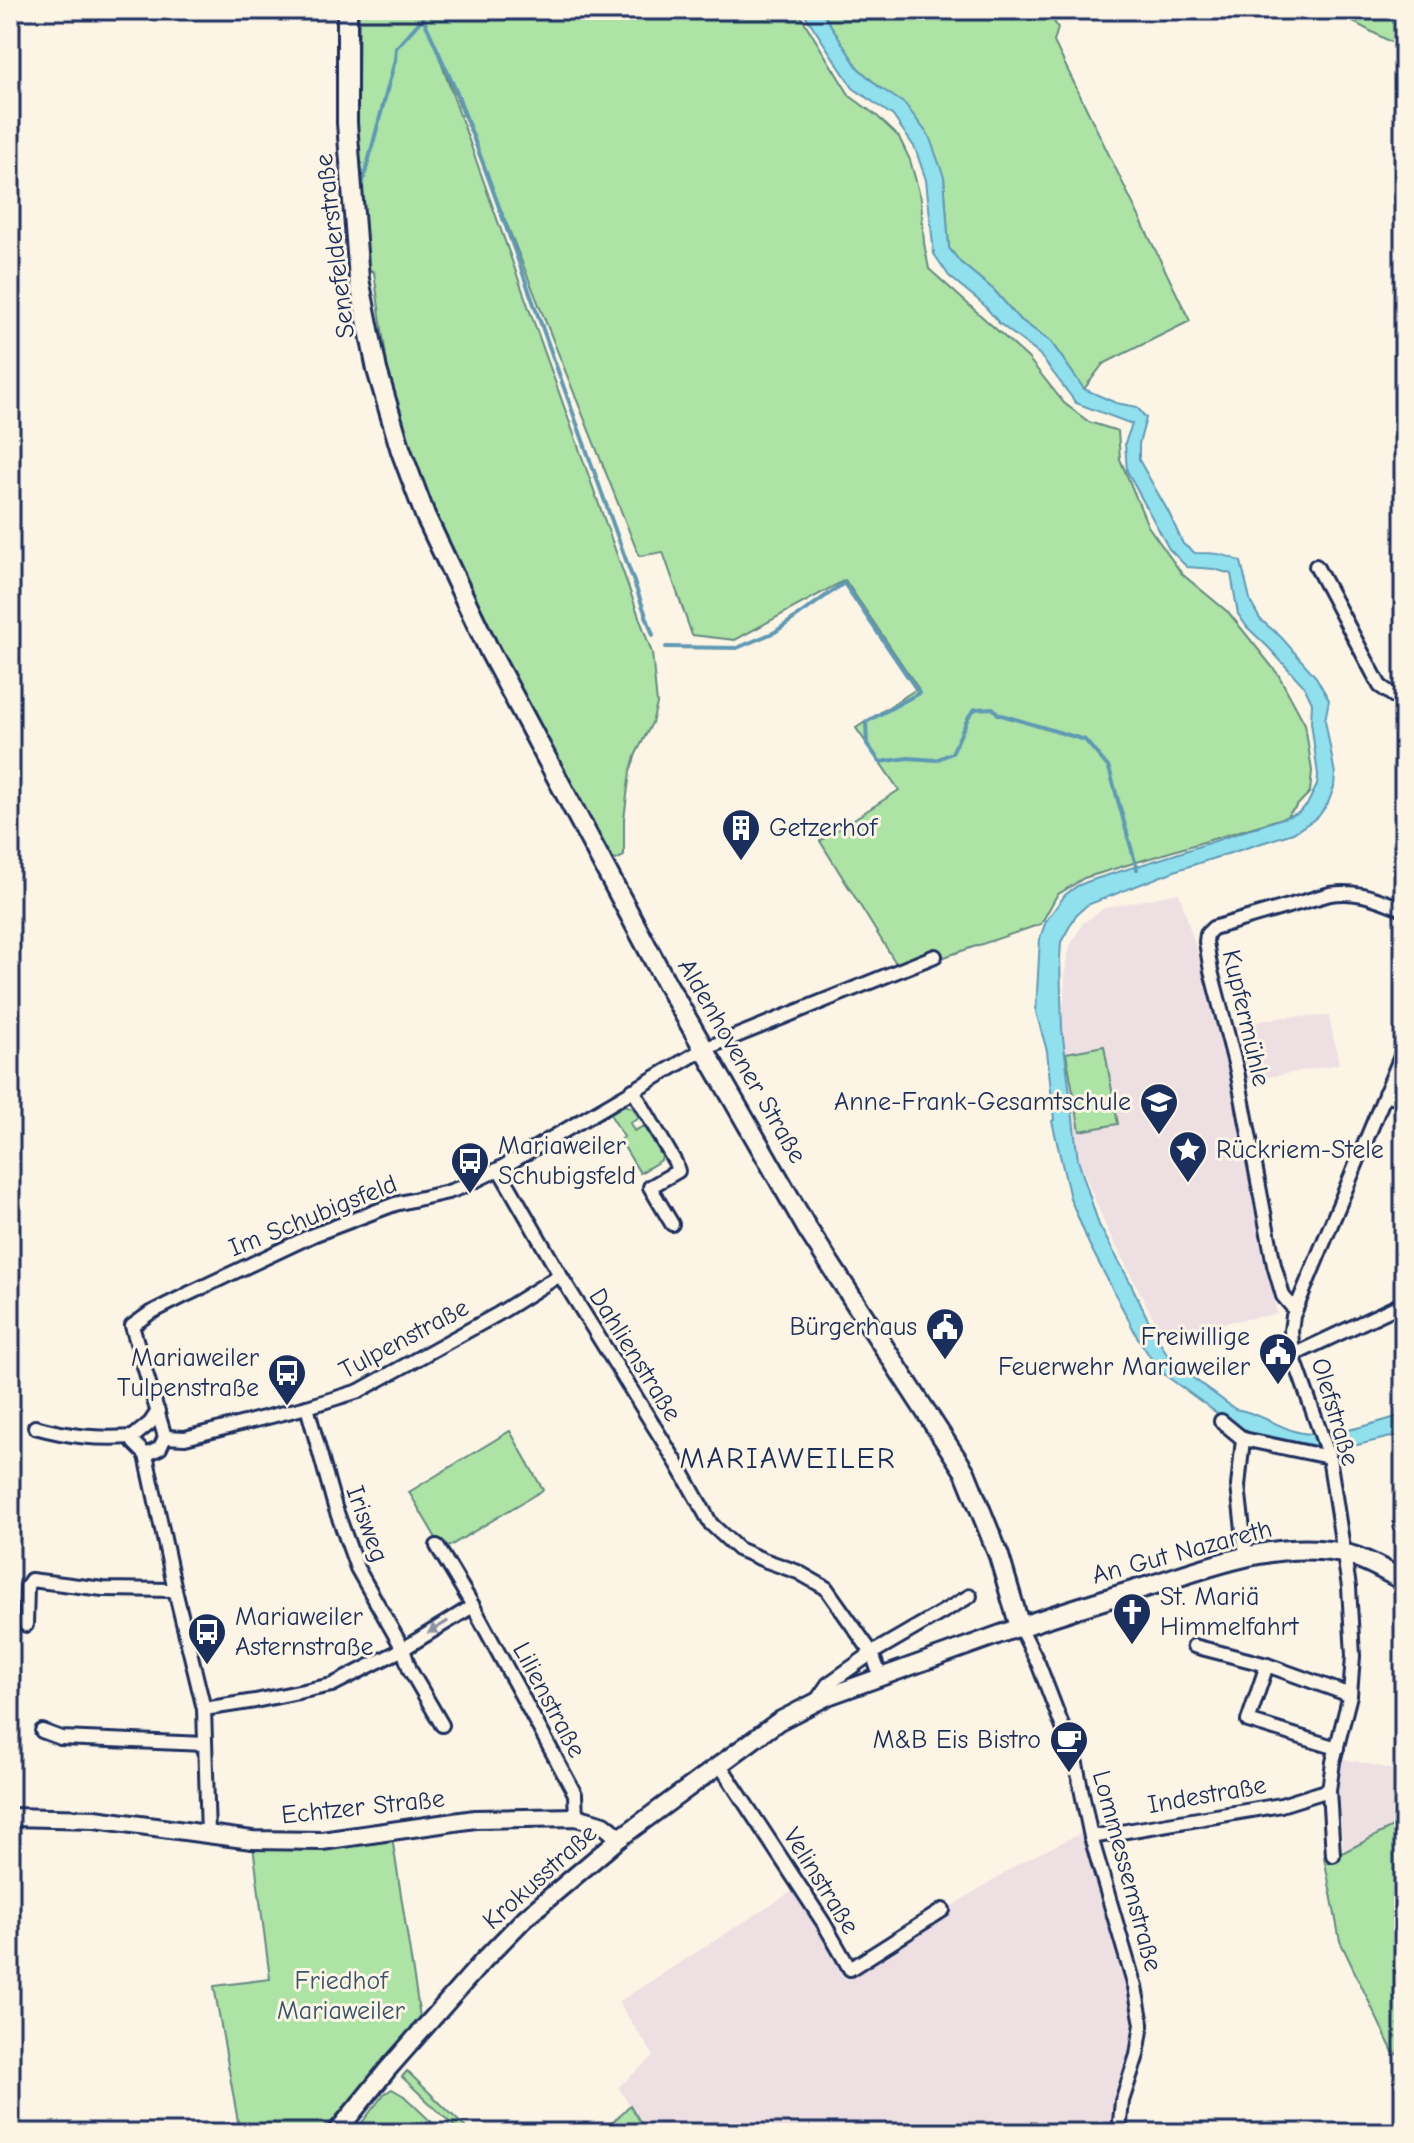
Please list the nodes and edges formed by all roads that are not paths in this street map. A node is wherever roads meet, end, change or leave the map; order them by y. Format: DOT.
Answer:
graph roads {
  1 [pos="347,10"];
  2 [pos="425,515"];
  3 [pos="1316,566"];
  4 [pos="1404,703"];
  5 [pos="1404,909"];
  6 [pos="935,956"];
  7 [pos="704,1049"];
  8 [pos="1404,1049"];
  9 [pos="633,1090"];
  10 [pos="1385,1093"];
  11 [pos="1404,1101"];
  12 [pos="499,1169"];
  13 [pos="672,1224"];
  14 [pos="560,1275"];
  15 [pos="1404,1303"];
  16 [pos="1295,1310"];
  17 [pos="1293,1355"];
  18 [pos="307,1407"];
  19 [pos="158,1411"];
  20 [pos="1221,1421"];
  21 [pos="35,1427"];
  22 [pos="133,1437"];
  23 [pos="165,1437"];
  24 [pos="1243,1439"];
  25 [pos="146,1455"];
  26 [pos="1328,1455"];
  27 [pos="437,1546"];
  28 [pos="1344,1554"];
  29 [pos="1246,1556"];
  30 [pos="1404,1581"];
  31 [pos="175,1590"];
  32 [pos="970,1596"];
  33 [pos="473,1606"];
  34 [pos="26,1625"];
  35 [pos="1020,1627"];
  36 [pos="1194,1646"];
  37 [pos="403,1649"];
  38 [pos="872,1653"];
  39 [pos="1267,1665"];
  40 [pos="880,1676"];
  41 [pos="1350,1695"];
  42 [pos="816,1702"];
  43 [pos="204,1709"];
  44 [pos="442,1725"];
  45 [pos="42,1731"];
  46 [pos="205,1744"];
  47 [pos="1337,1748"];
  48 [pos="720,1765"];
  49 [pos="1329,1790"];
  50 [pos="10,1817"];
  51 [pos="576,1817"];
  52 [pos="208,1834"];
  53 [pos="1091,1837"];
  54 [pos="620,1838"];
  55 [pos="1333,1855"];
  56 [pos="943,1910"];
  57 [pos="336,2133"];
  58 [pos="1119,2133"];
  1 -- 2 [label="main road, Senefelderstraße"];
  2 -- 7 [label="main road, Aldenhovener Straße"];
  3 -- 4 [label="street"];
  5 -- 16 [label="street, Kupfermühle"];
  6 -- 7 [label="street, Im Schubigsfeld"];
  7 -- 9 [label="street, Im Schubigsfeld"];
  7 -- 35 [label="main road, Aldenhovener Straße"];
  8 -- 10 [label="street"];
  9 -- 12 [label="street, Im Schubigsfeld"];
  9 -- 13 [label="street"];
  10 -- 11 [label="street"];
  10 -- 16 [label="street"];
  12 -- 14 [label="street, Dahlienstraße"];
  12 -- 19 [label="street, Im Schubigsfeld"];
  14 -- 18 [label="street, Tulpenstraße"];
  14 -- 38 [label="street, Dahlienstraße"];
  15 -- 17 [label="street, Olefstraße"];
  16 -- 17 [label="street"];
  17 -- 26 [label="street, Olefstraße"];
  18 -- 23 [label="street, Tulpenstraße"];
  18 -- 37 [label="street, Irisweg"];
  19 -- 22 [label="street"];
  19 -- 23 [label="street"];
  20 -- 24 [label="street"];
  21 -- 22 [label="street"];
  22 -- 25 [label="street"];
  23 -- 25 [label="street"];
  24 -- 26 [label="street"];
  24 -- 29 [label="street"];
  25 -- 31 [label="street"];
  26 -- 28 [label="street, Olefstraße"];
  27 -- 33 [label="street, Lilienstraße"];
  28 -- 29 [label="main road, An Gut Nazareth"];
  28 -- 30 [label="main road, An Gut Nazareth"];
  28 -- 41 [label="street"];
  29 -- 35 [label="main road, An Gut Nazareth"];
  31 -- 34 [label="street"];
  31 -- 43 [label="street"];
  32 -- 38 [label="street, Krokusstraße"];
  33 -- 37 [label="street, one-way"];
  33 -- 51 [label="street, Lilienstraße"];
  35 -- 40 [label="street, Krokusstraße"];
  35 -- 53 [label="street, Lommessemstraße"];
  36 -- 39 [label="street"];
  37 -- 43 [label="street"];
  37 -- 44 [label="street"];
  38 -- 40 [label="street, Dahlienstraße"];
  38 -- 42 [label="street, Krokusstraße"];
  39 -- 41 [label="street"];
  39 -- 47 [label="street"];
  40 -- 42 [label="street, Krokusstraße"];
  41 -- 47 [label="street"];
  42 -- 48 [label="street, Krokusstraße"];
  43 -- 46 [label="street"];
  45 -- 46 [label="street"];
  46 -- 52 [label="street"];
  47 -- 49 [label="street"];
  48 -- 54 [label="street, Krokusstraße"];
  48 -- 56 [label="street, Velinstraße"];
  49 -- 53 [label="street, Indestraße"];
  49 -- 55 [label="street"];
  50 -- 52 [label="street, Echtzer Straße"];
  51 -- 52 [label="street, Echtzer Straße"];
  51 -- 54 [label="street, Echtzer Straße"];
  53 -- 58 [label="street, Lommessemstraße"];
  54 -- 57 [label="street, Krokusstraße"];
}
